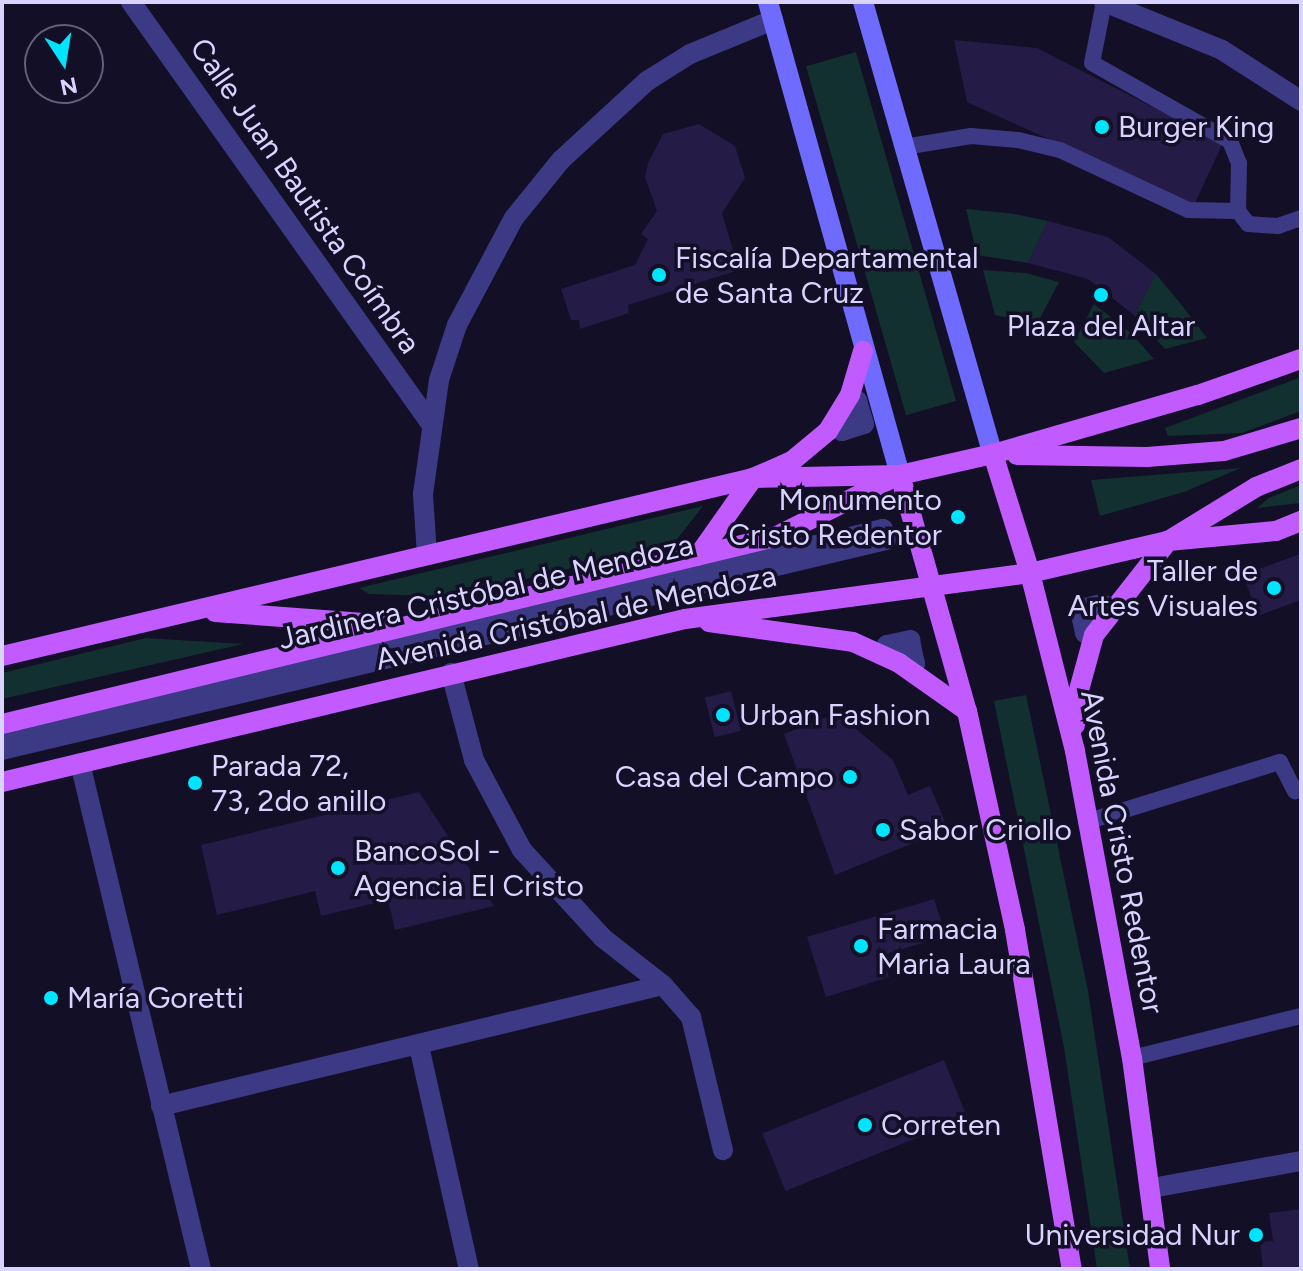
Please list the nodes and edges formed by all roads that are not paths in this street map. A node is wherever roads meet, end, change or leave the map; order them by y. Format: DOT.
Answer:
graph roads {
  1 [pos="131,2"];
  2 [pos="863,2"];
  3 [pos="1104,2"];
  4 [pos="770,11"];
  5 [pos="1301,101"];
  6 [pos="904,147"];
  7 [pos="1238,211"];
  8 [pos="1301,218"];
  9 [pos="863,351"];
  10 [pos="1301,359"];
  11 [pos="431,424"];
  12 [pos="1301,428"];
  13 [pos="993,454"];
  14 [pos="1301,469"];
  15 [pos="900,475"];
  16 [pos="753,478"];
  17 [pos="1301,521"];
  18 [pos="1168,541"];
  19 [pos="427,555"];
  20 [pos="698,556"];
  21 [pos="1030,573"];
  22 [pos="932,585"];
  23 [pos="195,611"];
  24 [pos="685,619"];
  25 [pos="414,626"];
  26 [pos="2,656"];
  27 [pos="451,673"];
  28 [pos="967,711"];
  29 [pos="2,724"];
  30 [pos="2,738"];
  31 [pos="2,750"];
  32 [pos="1075,751"];
  33 [pos="80,763"];
  34 [pos="2,782"];
  35 [pos="1295,791"];
  36 [pos="1089,821"];
  37 [pos="663,985"];
  38 [pos="1301,1016"];
  39 [pos="419,1046"];
  40 [pos="1132,1058"];
  41 [pos="161,1106"];
  42 [pos="723,1150"];
  43 [pos="1301,1161"];
  44 [pos="1152,1188"];
  45 [pos="201,1269"];
  46 [pos="469,1269"];
  47 [pos="1072,1269"];
  48 [pos="1160,1269"];
  1 -- 11 [label="street, Calle Juan Bautista Coímbra"];
  2 -- 6 [label="main road"];
  3 -- 5 [label="street"];
  3 -- 7 [label="lane"];
  4 -- 9 [label="main road"];
  4 -- 11 [label="street"];
  6 -- 7 [label="lane"];
  6 -- 13 [label="main road"];
  7 -- 8 [label="lane"];
  9 -- 15 [label="main road"];
  9 -- 16 [label="main road"];
  10 -- 13 [label="main road, Avenida Cristóbal de Mendoza"];
  11 -- 19 [label="street"];
  12 -- 13 [label="main road, Avenida Cristóbal de Mendoza"];
  13 -- 15 [label="main road, Avenida Cristóbal de Mendoza"];
  13 -- 21 [label="main road, Avenida Cristo Redentor"];
  14 -- 18 [label="main road, Avenida Cristóbal de Mendoza"];
  15 -- 16 [label="main road, Avenida Cristóbal de Mendoza"];
  15 -- 20 [label="main road, Avenida Cristóbal de Mendoza"];
  15 -- 22 [label="main road"];
  16 -- 19 [label="main road, Avenida Cristóbal de Mendoza"];
  16 -- 20 [label="main road"];
  17 -- 18 [label="main road, Avenida Cristóbal de Mendoza"];
  18 -- 21 [label="main road, Avenida Cristóbal de Mendoza"];
  18 -- 32 [label="main road"];
  19 -- 23 [label="main road, Avenida Cristóbal de Mendoza"];
  20 -- 25 [label="main road, Avenida Cristóbal de Mendoza"];
  21 -- 22 [label="main road, Avenida Cristóbal de Mendoza"];
  21 -- 32 [label="main road, Avenida Cristo Redentor"];
  22 -- 24 [label="main road, Avenida Cristóbal de Mendoza"];
  22 -- 28 [label="main road"];
  23 -- 25 [label="main road"];
  23 -- 26 [label="main road, Avenida Cristóbal de Mendoza"];
  24 -- 27 [label="main road, Avenida Cristóbal de Mendoza"];
  24 -- 28 [label="main road"];
  25 -- 29 [label="main road, Avenida Cristóbal de Mendoza"];
  27 -- 33 [label="main road, Avenida Cristóbal de Mendoza"];
  27 -- 37 [label="street"];
  28 -- 47 [label="main road"];
  30 -- 31 [label="street, Jardinera Cristóbal de Mendoza"];
  32 -- 36 [label="main road, Avenida Cristo Redentor"];
  33 -- 34 [label="main road, Avenida Cristóbal de Mendoza"];
  33 -- 41 [label="street"];
  35 -- 36 [label="lane"];
  36 -- 40 [label="main road, Avenida Cristo Redentor"];
  37 -- 39 [label="street"];
  37 -- 42 [label="street"];
  38 -- 40 [label="lane"];
  39 -- 41 [label="street"];
  39 -- 46 [label="street"];
  40 -- 44 [label="main road, Avenida Cristo Redentor"];
  41 -- 45 [label="street"];
  43 -- 44 [label="street"];
  44 -- 48 [label="main road, Avenida Cristo Redentor"];
}
